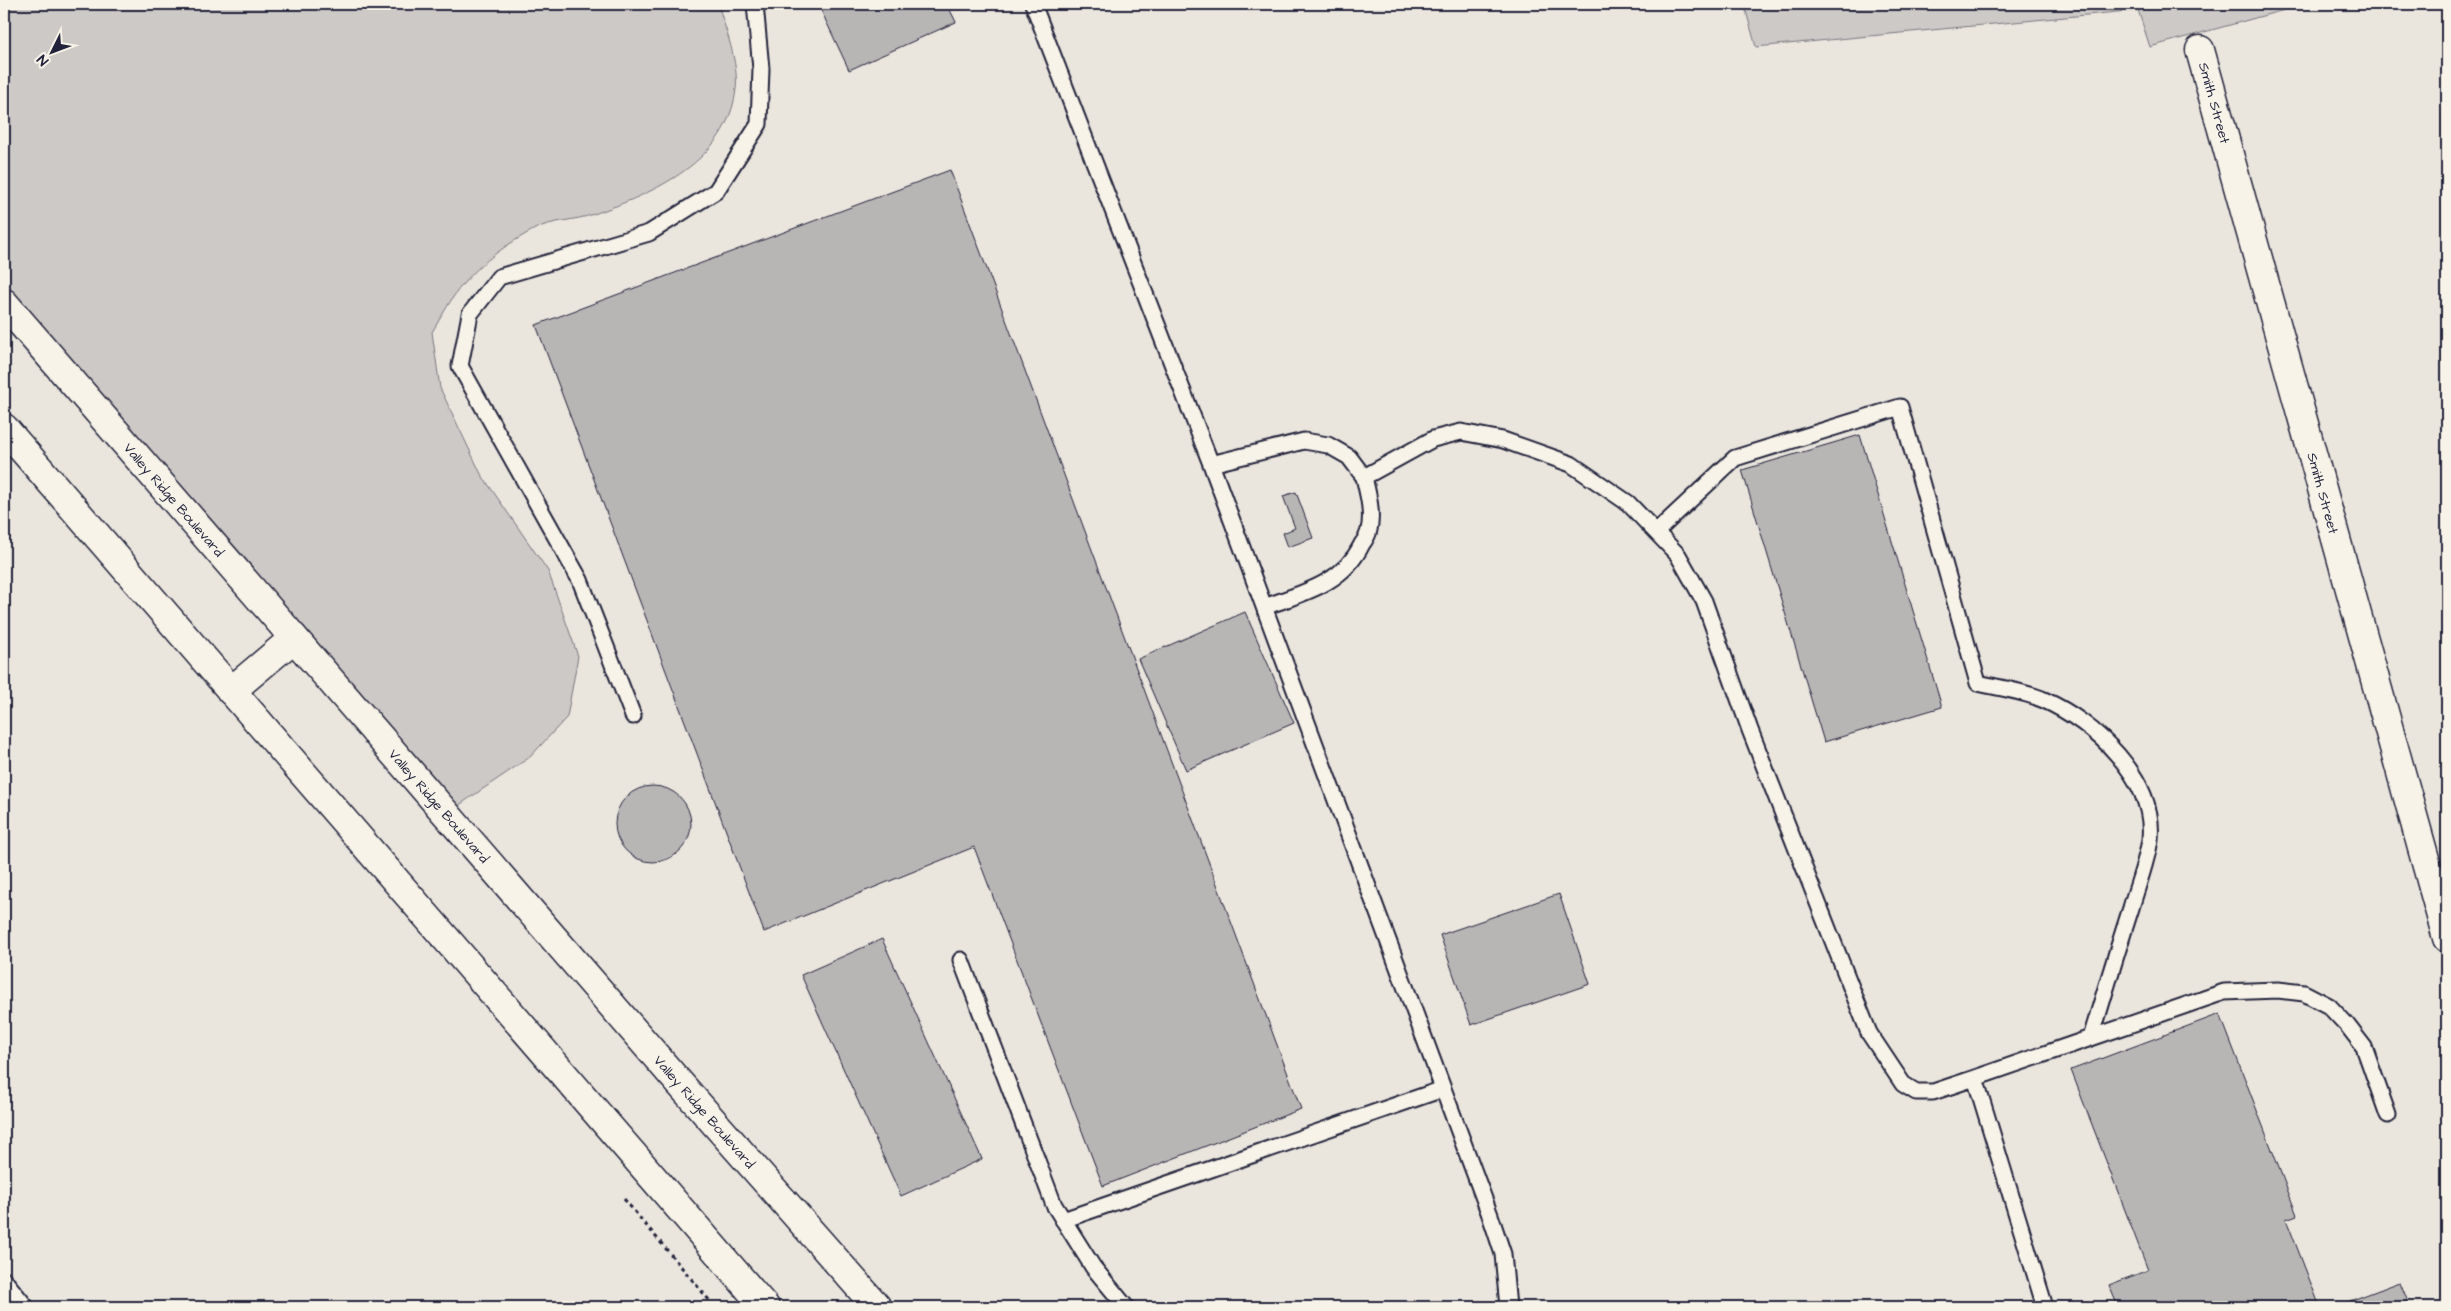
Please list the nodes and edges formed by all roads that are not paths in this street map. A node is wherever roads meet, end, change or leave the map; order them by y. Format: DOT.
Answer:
graph roads {
  1 [pos="755,4"];
  2 [pos="1034,4"];
  3 [pos="2200,50"];
  4 [pos="4,303"];
  5 [pos="4,428"];
  6 [pos="1211,464"];
  7 [pos="1364,477"];
  8 [pos="1656,532"];
  9 [pos="1264,607"];
  10 [pos="294,638"];
  11 [pos="231,692"];
  12 [pos="633,716"];
  13 [pos="2447,938"];
  14 [pos="961,960"];
  15 [pos="2091,1038"];
  16 [pos="1975,1078"];
  17 [pos="1443,1089"];
  18 [pos="2388,1116"];
  19 [pos="1063,1220"];
  20 [pos="4,1280"];
  21 [pos="26,1307"];
  22 [pos="765,1307"];
  23 [pos="876,1307"];
  24 [pos="1126,1307"];
  25 [pos="1508,1307"];
  26 [pos="2045,1307"];
  1 -- 12 [label="lane"];
  2 -- 6 [label="lane"];
  3 -- 13 [label="main road, Smith Street"];
  4 -- 10 [label="main road, Valley Ridge Boulevard"];
  5 -- 11 [label="main road"];
  6 -- 7 [label="lane"];
  6 -- 9 [label="lane"];
  7 -- 8 [label="lane"];
  7 -- 9 [label="lane"];
  8 -- 15 [label="lane"];
  8 -- 16 [label="lane"];
  9 -- 17 [label="lane"];
  10 -- 11 [label="main road"];
  10 -- 23 [label="main road, Valley Ridge Boulevard"];
  11 -- 22 [label="main road"];
  14 -- 19 [label="lane"];
  15 -- 16 [label="lane"];
  15 -- 18 [label="lane"];
  16 -- 26 [label="lane"];
  17 -- 19 [label="lane"];
  17 -- 25 [label="lane"];
  19 -- 24 [label="lane"];
  20 -- 21 [label="lane"];
}
